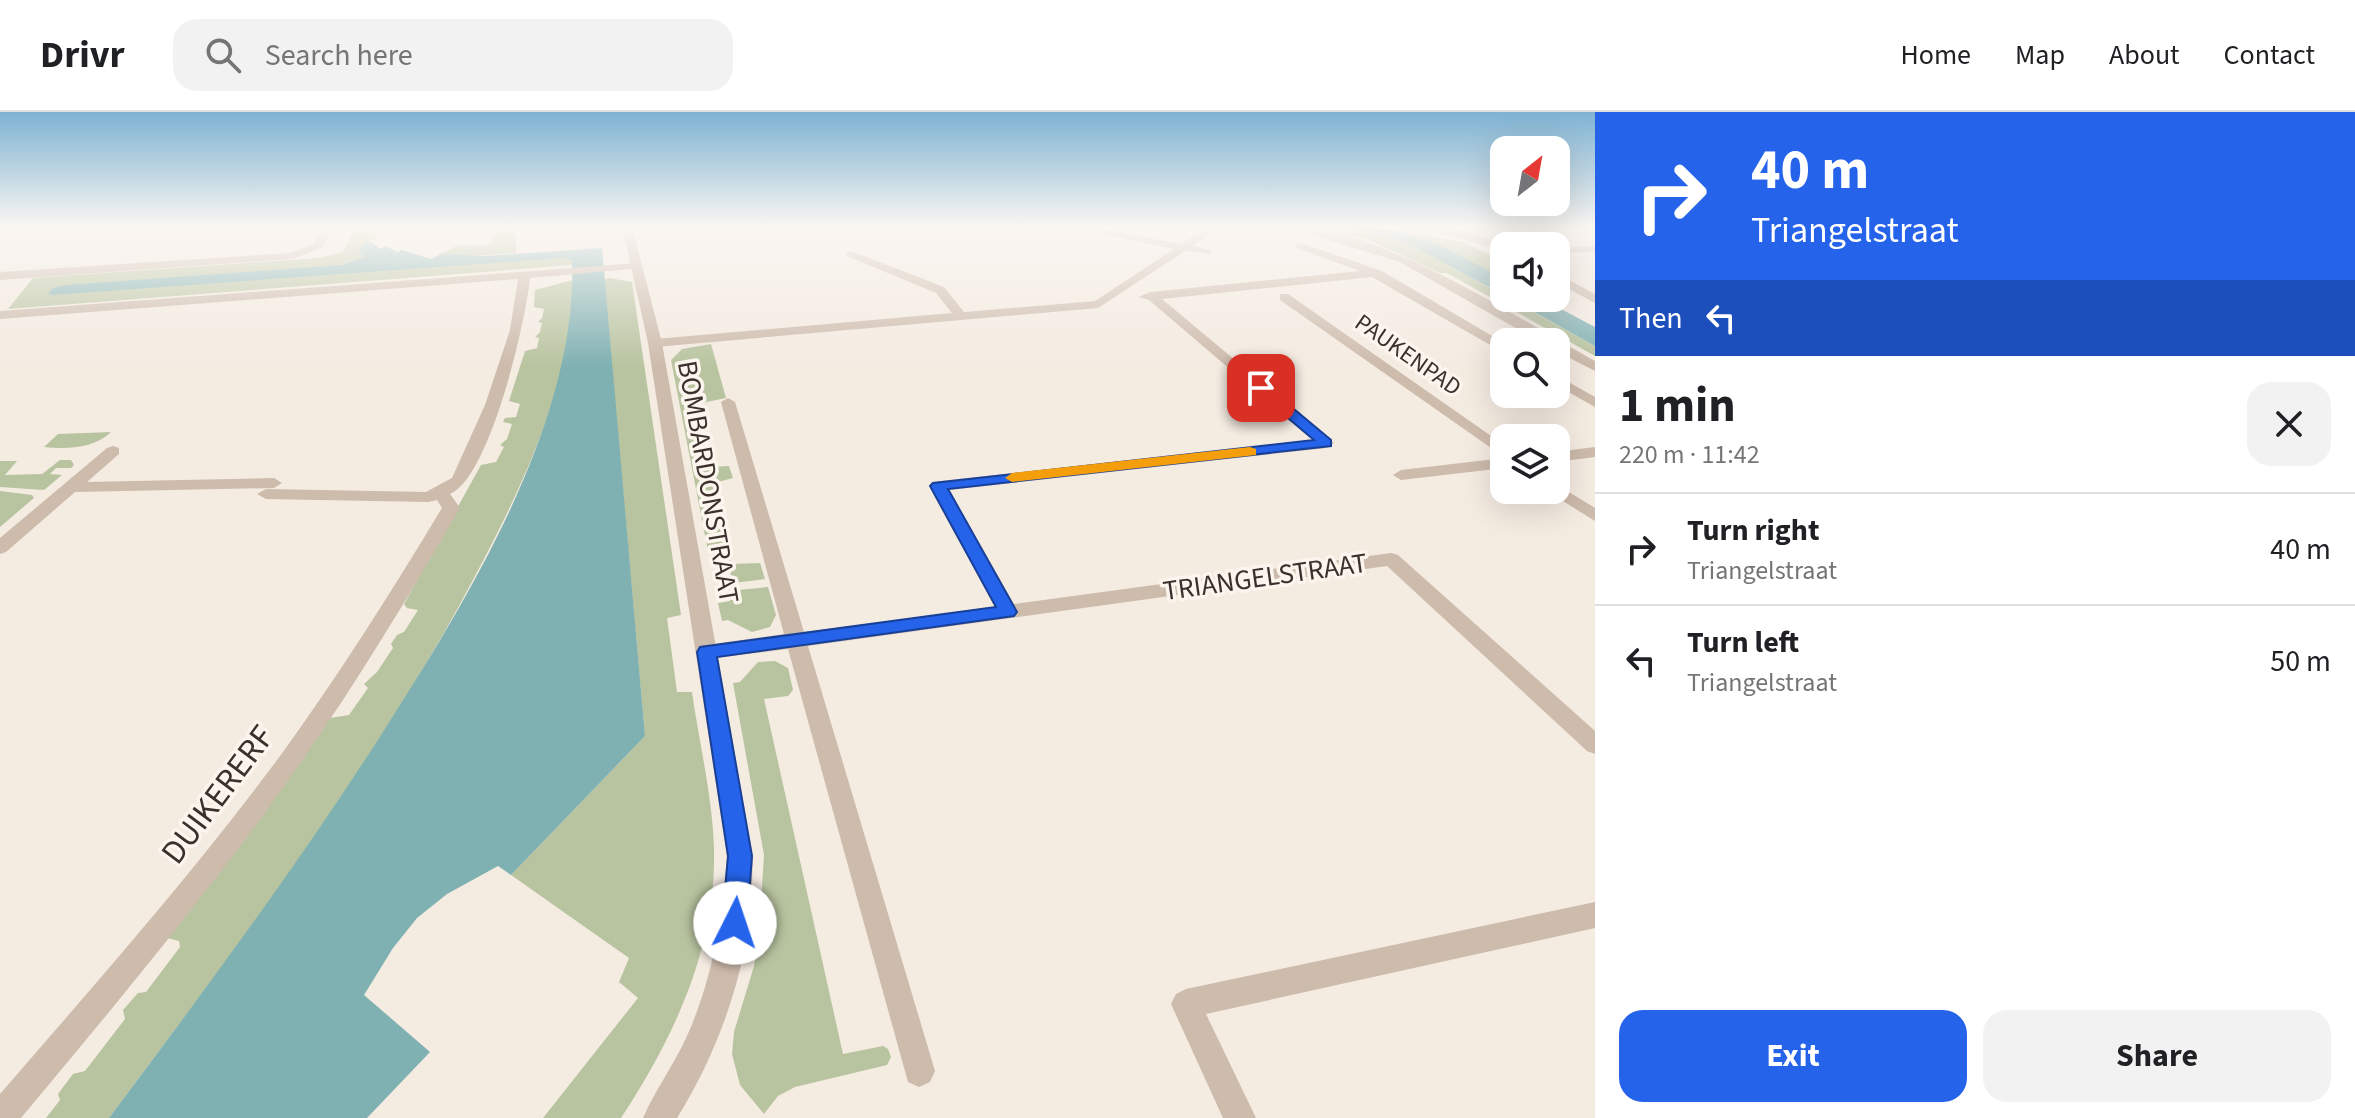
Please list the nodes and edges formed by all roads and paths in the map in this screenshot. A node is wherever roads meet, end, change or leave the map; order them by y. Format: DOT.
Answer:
graph roads {
  1 [pos="45,273"];
  2 [pos="556,273"];
  3 [pos="640,273"];
  4 [pos="898,273"];
  5 [pos="1145,273"];
  6 [pos="1378,273"];
  7 [pos="1427,273"];
  8 [pos="0,276"];
  9 [pos="524,276"];
  10 [pos="1570,285"];
  11 [pos="1121,290"];
  12 [pos="1151,296"];
  13 [pos="1284,297"];
  14 [pos="1595,299"];
  15 [pos="0,315"];
  16 [pos="961,316"];
  17 [pos="1525,328"];
  18 [pos="1490,341"];
  19 [pos="655,343"];
  20 [pos="1570,353"];
  21 [pos="1595,367"];
  22 [pos="1570,388"];
  23 [pos="728,402"];
  24 [pos="1595,403"];
  25 [pos="1490,442"];
  26 [pos="113,451"];
  27 [pos="1595,452"];
  28 [pos="1570,455"];
  29 [pos="1490,465"];
  30 [pos="1401,475"];
  31 [pos="74,487"];
  32 [pos="441,493"];
  33 [pos="1570,499"];
  34 [pos="1595,516"];
  35 [pos="0,548"];
  36 [pos="1008,612"];
  37 [pos="797,640"];
  38 [pos="707,652"];
  39 [pos="1595,745"];
  40 [pos="1595,915"];
  41 [pos="919,1071"];
  42 [pos="663,1116"];
  43 [pos="0,1118"];
  44 [pos="1240,1118"];
  1 -- 8 [label="street"];
  2 -- 9 [label="street"];
  3 -- 19 [label="street, BOMBARDONSTRAAT"];
  4 -- 16 [label="street"];
  5 -- 11 [label="street"];
  6 -- 12 [label="street"];
  6 -- 18 [label="street"];
  7 -- 17 [label="street"];
  9 -- 15 [label="street"];
  9 -- 32 [label="street"];
  10 -- 14 [label="street"];
  11 -- 12 [label="street"];
  11 -- 16 [label="street"];
  12 -- 36 [label="street"];
  13 -- 25 [label="street, PAUKENPAD"];
  16 -- 19 [label="street"];
  19 -- 38 [label="street, BOMBARDONSTRAAT"];
  20 -- 21 [label="street"];
  22 -- 24 [label="street"];
  23 -- 37 [label="street, BOMBARDONSTRAAT"];
  26 -- 31 [label="street"];
  27 -- 28 [label="street"];
  29 -- 30 [label="street"];
  31 -- 32 [label="street"];
  31 -- 35 [label="street"];
  32 -- 43 [label="street, DUIKERERF"];
  33 -- 34 [label="street"];
  36 -- 37 [label="street, TRIANGELSTRAAT"];
  36 -- 39 [label="street, TRIANGELSTRAAT"];
  37 -- 38 [label="street, TRIANGELSTRAAT"];
  37 -- 41 [label="street, BOMBARDONSTRAAT"];
  38 -- 42 [label="street, BOMBARDONSTRAAT"];
  40 -- 44 [label="street"];
}
